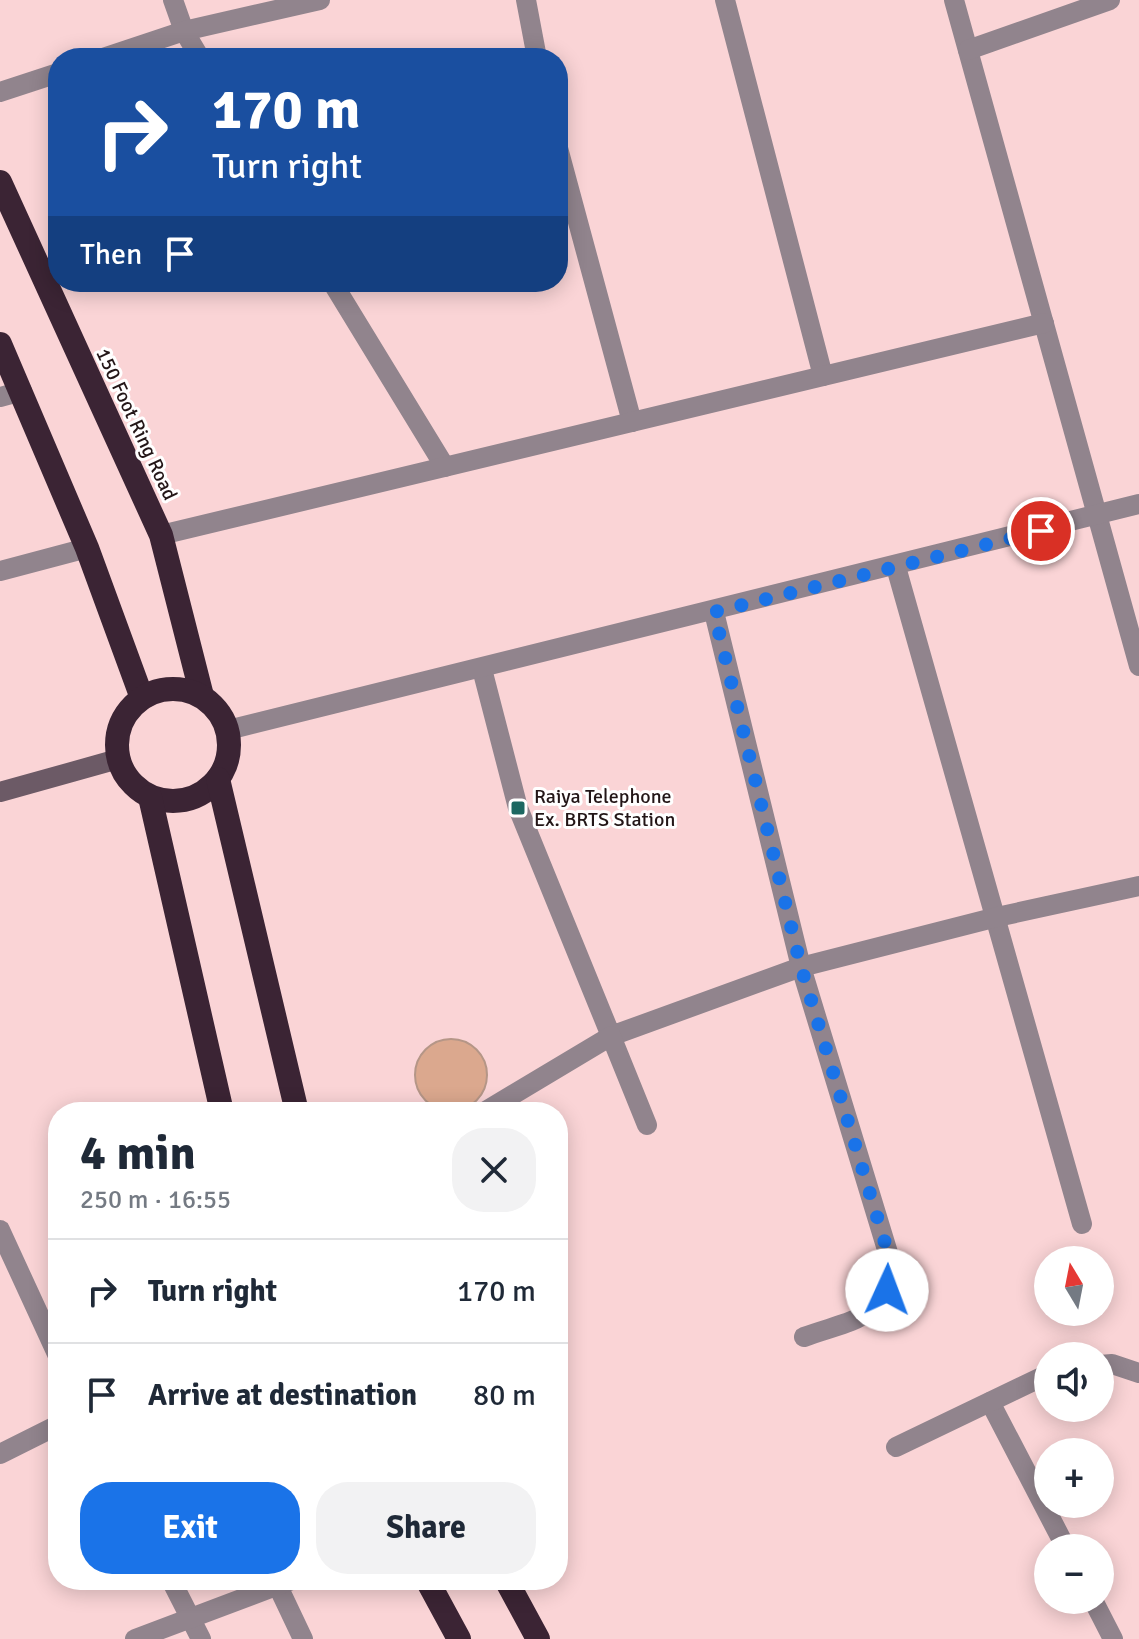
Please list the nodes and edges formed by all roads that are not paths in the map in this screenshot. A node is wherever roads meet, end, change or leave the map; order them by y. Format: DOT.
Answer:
graph roads {
  1 [pos="173,0"];
  2 [pos="320,0"];
  3 [pos="526,0"];
  4 [pos="725,0"];
  5 [pos="954,0"];
  6 [pos="1110,0"];
  7 [pos="184,31"];
  8 [pos="133,48"];
  9 [pos="194,48"];
  10 [pos="535,48"];
  11 [pos="968,50"];
  12 [pos="48,76"];
  13 [pos="0,92"];
  14 [pos="0,182"];
  15 [pos="568,185"];
  16 [pos="48,287"];
  17 [pos="50,292"];
  18 [pos="338,292"];
  19 [pos="1044,323"];
  20 [pos="0,344"];
  21 [pos="823,376"];
  22 [pos="11,394"];
  23 [pos="632,422"];
  24 [pos="445,467"];
  25 [pos="1139,504"];
  26 [pos="1099,517"];
  27 [pos="161,535"];
  28 [pos="87,548"];
  29 [pos="896,567"];
  30 [pos="0,571"];
  31 [pos="714,612"];
  32 [pos="1139,666"];
  33 [pos="482,669"];
  34 [pos="202,696"];
  35 [pos="142,698"];
  36 [pos="228,730"];
  37 [pos="118,759"];
  38 [pos="218,779"];
  39 [pos="0,792"];
  40 [pos="150,797"];
  41 [pos="1139,886"];
  42 [pos="997,917"];
  43 [pos="801,967"];
  44 [pos="611,1036"];
  45 [pos="220,1102"];
  46 [pos="295,1102"];
  47 [pos="501,1102"];
  48 [pos="647,1125"];
  49 [pos="1082,1224"];
  50 [pos="0,1230"];
  51 [pos="48,1334"];
  52 [pos="804,1337"];
  53 [pos="1114,1365"];
  54 [pos="1139,1373"];
  55 [pos="1034,1381"];
  56 [pos="990,1402"];
  57 [pos="48,1430"];
  58 [pos="896,1447"];
  59 [pos="0,1454"];
  60 [pos="1059,1534"];
  61 [pos="176,1590"];
  62 [pos="259,1590"];
  63 [pos="284,1590"];
  64 [pos="432,1590"];
  65 [pos="511,1590"];
  66 [pos="1100,1614"];
  67 [pos="189,1616"];
  68 [pos="135,1639"];
  69 [pos="201,1639"];
  70 [pos="303,1639"];
  71 [pos="459,1639"];
  72 [pos="538,1639"];
  73 [pos="1113,1639"];
  1 -- 7 [label="street"];
  2 -- 7 [label="street"];
  3 -- 10 [label="street"];
  4 -- 21 [label="street"];
  5 -- 11 [label="street"];
  6 -- 11 [label="street"];
  7 -- 8 [label="street"];
  7 -- 9 [label="street"];
  11 -- 19 [label="street"];
  12 -- 13 [label="street"];
  14 -- 16 [label="highway, 150 Foot Ring Road"];
  15 -- 23 [label="street"];
  17 -- 27 [label="highway, 150 Foot Ring Road"];
  18 -- 24 [label="street"];
  19 -- 21 [label="street"];
  19 -- 26 [label="street"];
  20 -- 22 [label="highway"];
  21 -- 23 [label="street"];
  22 -- 28 [label="highway"];
  23 -- 24 [label="street"];
  24 -- 27 [label="street"];
  25 -- 26 [label="street"];
  26 -- 29 [label="street"];
  26 -- 32 [label="street"];
  27 -- 34 [label="highway, 150 Foot Ring Road"];
  28 -- 30 [label="street"];
  28 -- 35 [label="highway"];
  29 -- 31 [label="street"];
  29 -- 42 [label="street"];
  31 -- 33 [label="street"];
  31 -- 43 [label="street"];
  33 -- 36 [label="street"];
  33 -- 44 [label="street"];
  34 -- 35 [label="highway"];
  34 -- 36 [label="highway"];
  35 -- 37 [label="highway"];
  36 -- 38 [label="highway"];
  37 -- 39 [label="street"];
  37 -- 40 [label="highway"];
  38 -- 40 [label="highway"];
  38 -- 46 [label="highway"];
  40 -- 45 [label="highway"];
  41 -- 42 [label="street"];
  42 -- 43 [label="street"];
  42 -- 49 [label="street"];
  43 -- 44 [label="street"];
  43 -- 52 [label="street"];
  44 -- 47 [label="street"];
  44 -- 48 [label="street"];
  50 -- 51 [label="street"];
  53 -- 54 [label="street"];
  55 -- 56 [label="street"];
  56 -- 58 [label="street"];
  56 -- 60 [label="street"];
  57 -- 59 [label="street"];
  61 -- 67 [label="street"];
  62 -- 67 [label="street"];
  63 -- 70 [label="street"];
  64 -- 71 [label="highway"];
  65 -- 72 [label="highway"];
  66 -- 73 [label="street"];
  67 -- 68 [label="street"];
  67 -- 69 [label="street"];
}
